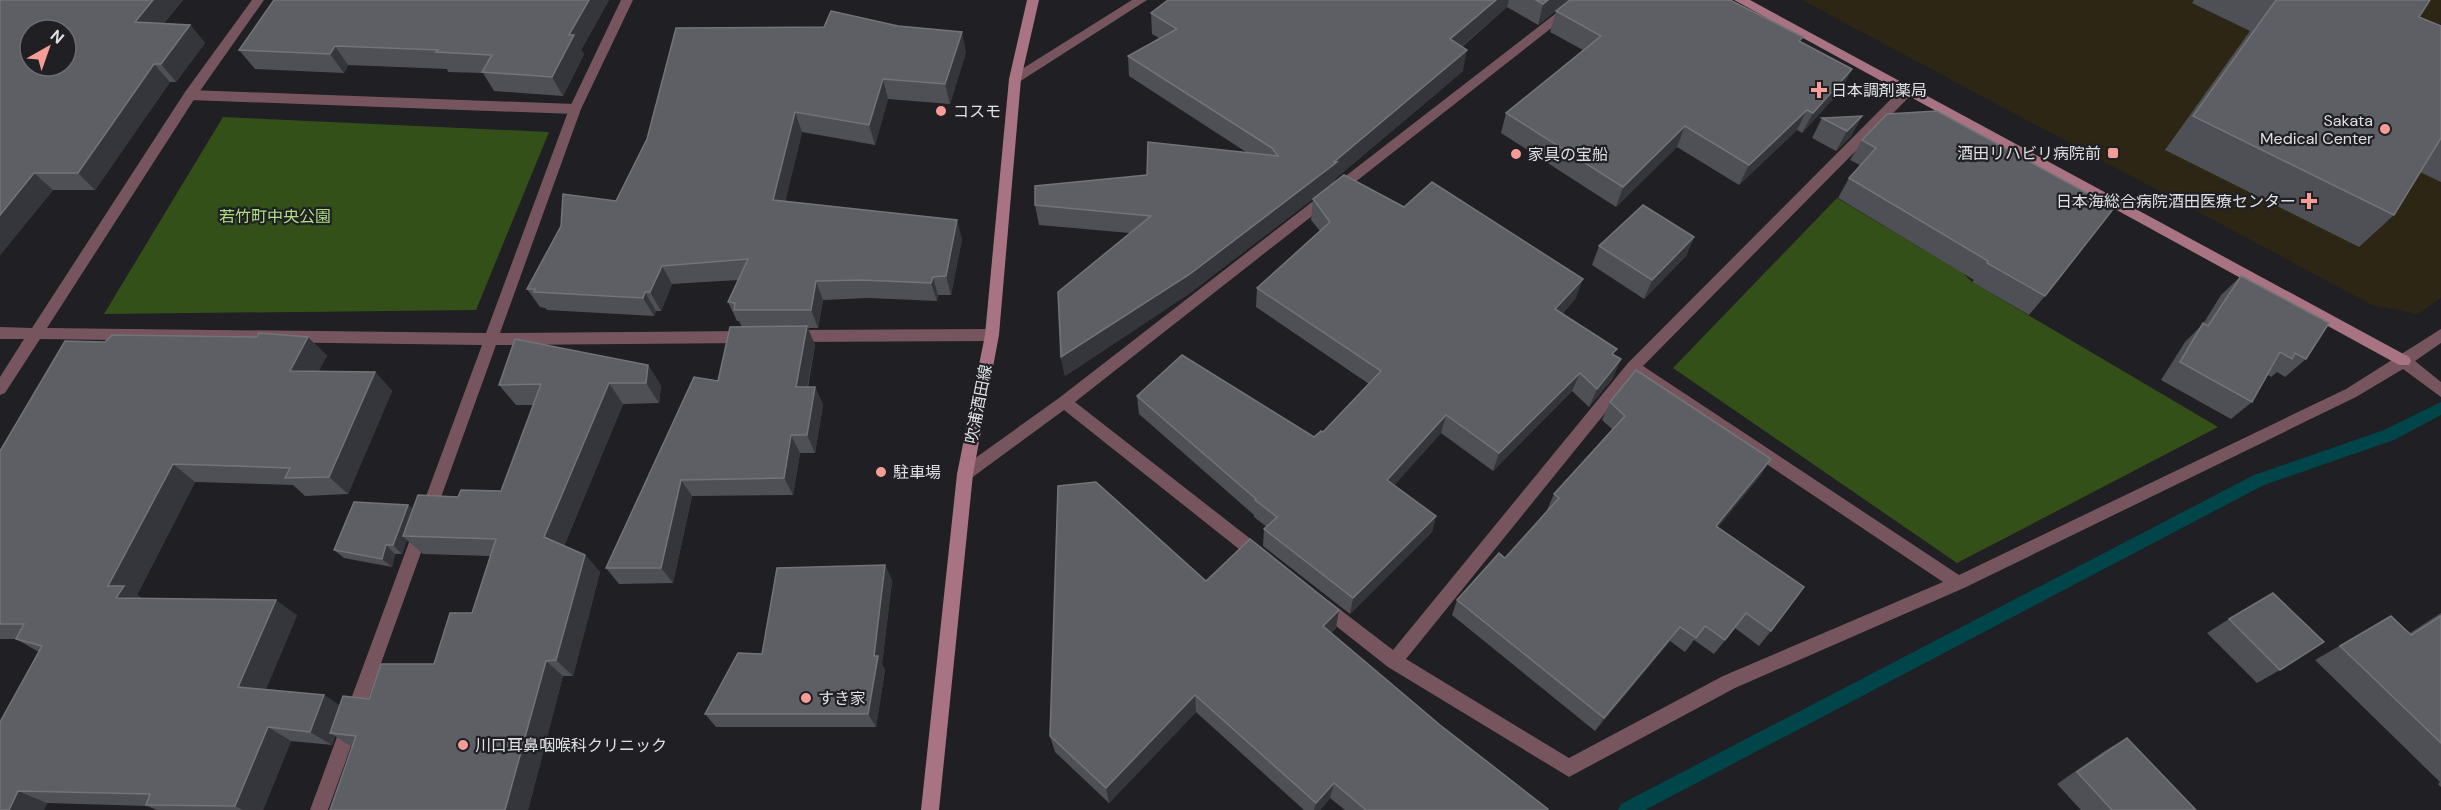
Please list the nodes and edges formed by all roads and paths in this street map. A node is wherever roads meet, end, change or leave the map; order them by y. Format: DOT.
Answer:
graph roads {
  1 [pos="258,0"];
  2 [pos="627,0"];
  3 [pos="1033,0"];
  4 [pos="1141,0"];
  5 [pos="1581,0"];
  6 [pos="1740,0"];
  7 [pos="1016,79"];
  8 [pos="1908,90"];
  9 [pos="190,95"];
  10 [pos="575,109"];
  11 [pos="0,333"];
  12 [pos="34,334"];
  13 [pos="992,335"];
  14 [pos="2441,335"];
  15 [pos="493,339"];
  16 [pos="2404,361"];
  17 [pos="1633,367"];
  18 [pos="0,388"];
  19 [pos="2441,392"];
  20 [pos="1064,402"];
  21 [pos="965,474"];
  22 [pos="1271,565"];
  23 [pos="1958,583"];
  24 [pos="1309,595"];
  25 [pos="1394,662"];
  26 [pos="319,810"];
  27 [pos="930,810"];
  1 -- 9 [label="street"];
  2 -- 10 [label="street"];
  3 -- 7 [label="main road, 吹浦酒田線"];
  4 -- 7 [label="street"];
  5 -- 20 [label="street"];
  6 -- 8 [label="main road"];
  7 -- 13 [label="main road, 吹浦酒田線"];
  8 -- 16 [label="main road"];
  8 -- 17 [label="street"];
  9 -- 10 [label="street"];
  9 -- 12 [label="street"];
  10 -- 15 [label="street"];
  11 -- 12 [label="street"];
  12 -- 15 [label="street"];
  12 -- 18 [label="street"];
  13 -- 15 [label="street"];
  13 -- 21 [label="main road, 吹浦酒田線"];
  14 -- 16 [label="street"];
  15 -- 26 [label="street"];
  16 -- 19 [label="street"];
  16 -- 23 [label="street"];
  17 -- 23 [label="street"];
  17 -- 25 [label="street"];
  20 -- 21 [label="street"];
  20 -- 22 [label="street"];
  21 -- 27 [label="main road, 吹浦酒田線"];
  23 -- 25 [label="street"];
  24 -- 25 [label="street"];
}
